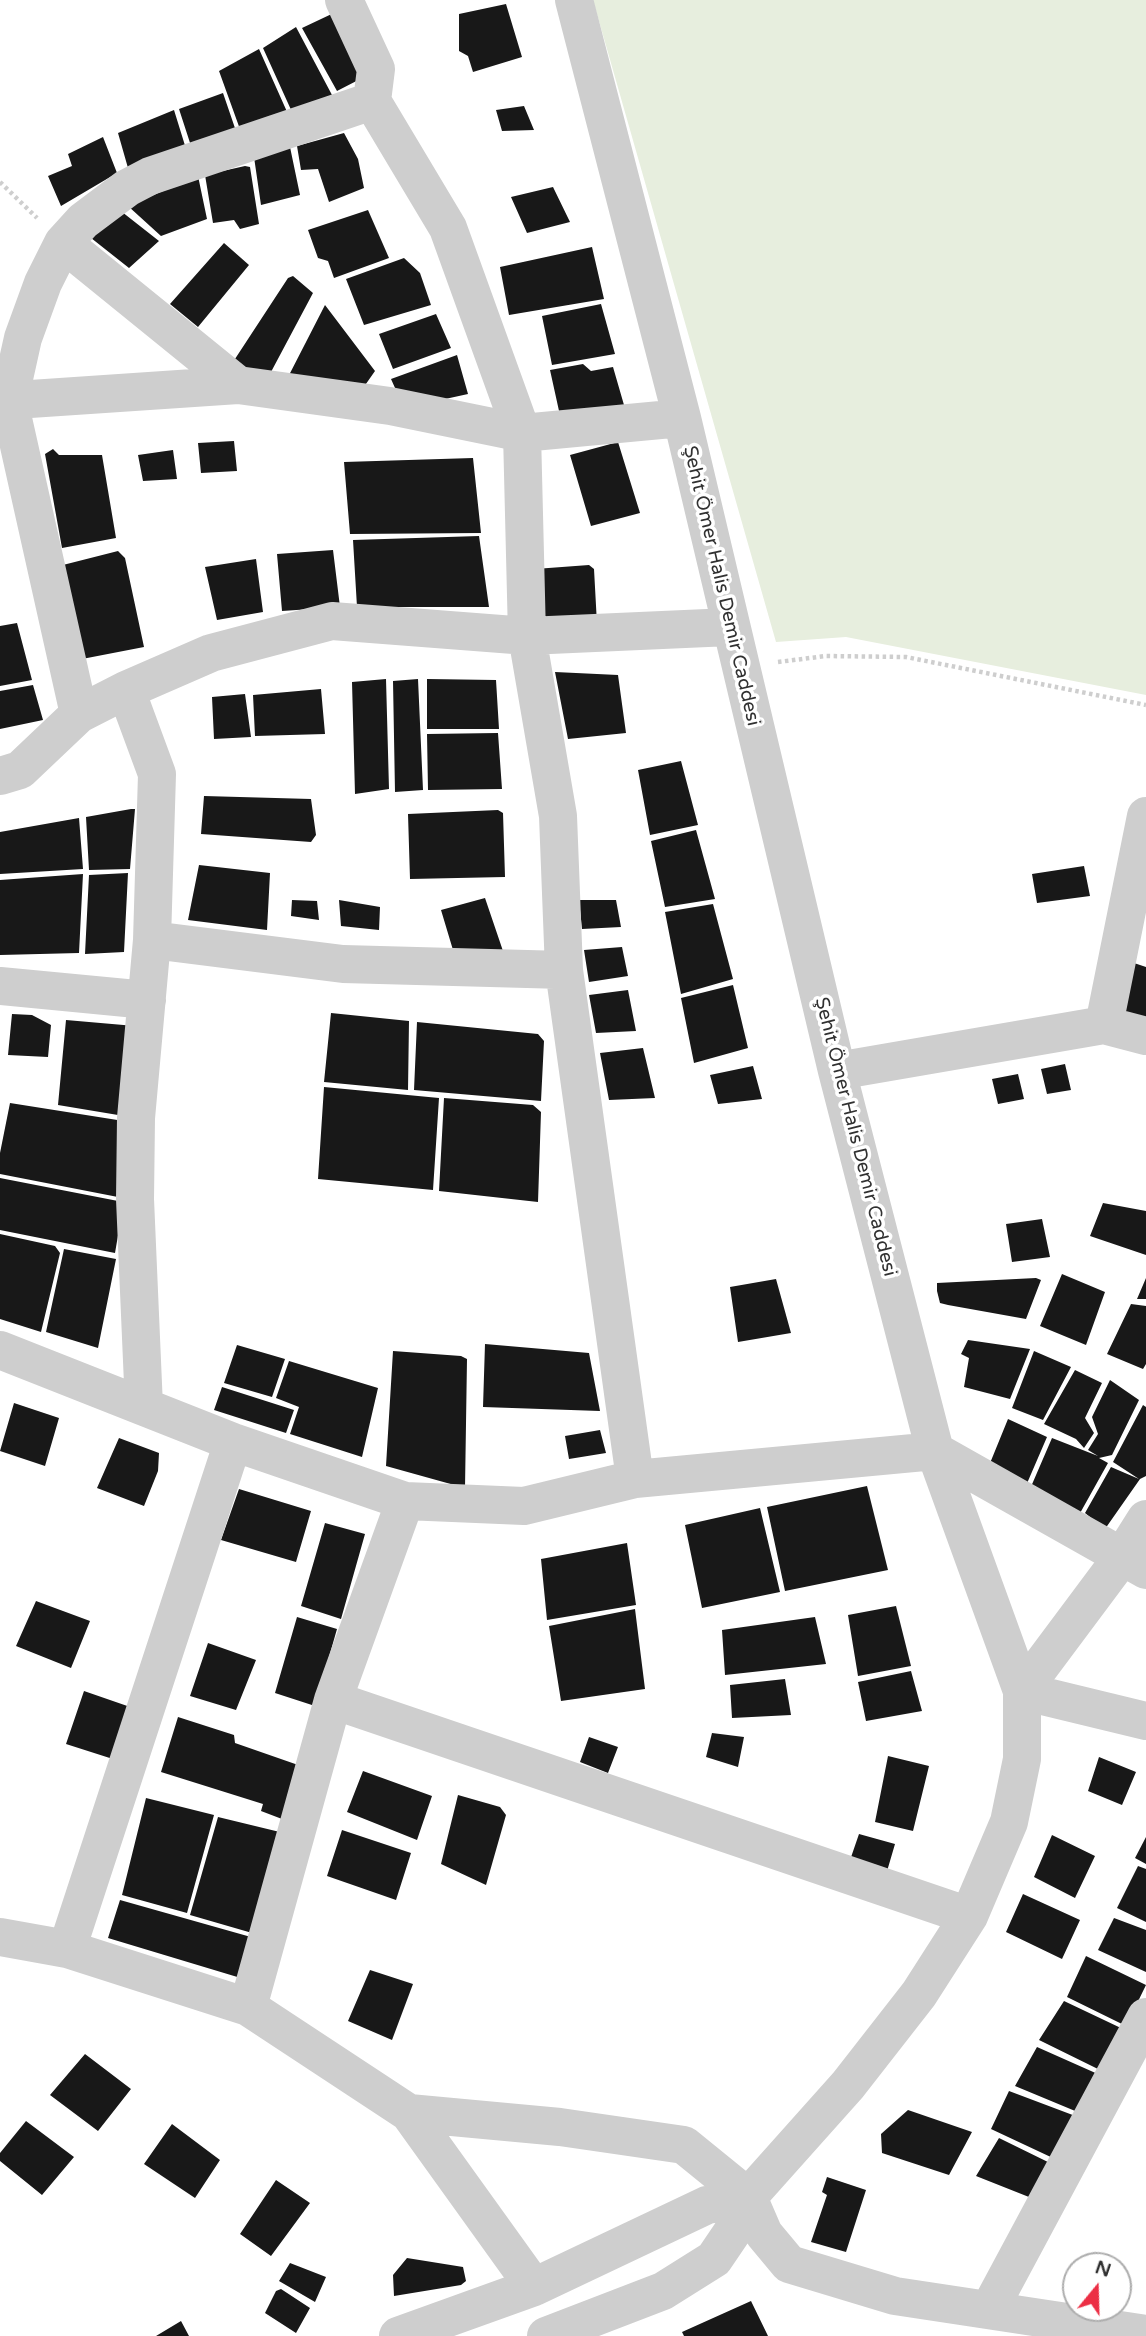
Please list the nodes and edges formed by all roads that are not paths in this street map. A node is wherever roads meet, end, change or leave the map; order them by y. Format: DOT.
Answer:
graph roads {
  1 [pos="344,0"];
  2 [pos="574,0"];
  3 [pos="372,102"];
  4 [pos="63,243"];
  5 [pos="238,385"];
  6 [pos="5,401"];
  7 [pos="682,418"];
  8 [pos="522,433"];
  9 [pos="730,627"];
  10 [pos="527,636"];
  11 [pos="126,690"];
  12 [pos="79,715"];
  13 [pos="0,776"];
  14 [pos="1146,816"];
  15 [pos="1141,853"];
  16 [pos="152,940"];
  17 [pos="564,971"];
  18 [pos="0,986"];
  19 [pos="147,1000"];
  20 [pos="1104,1025"];
  21 [pos="1146,1036"];
  22 [pos="837,1071"];
  23 [pos="0,1350"];
  24 [pos="144,1407"];
  25 [pos="233,1442"];
  26 [pos="935,1451"];
  27 [pos="635,1479"];
  28 [pos="405,1501"];
  29 [pos="1146,1519"];
  30 [pos="1134,1564"];
  31 [pos="1022,1691"];
  32 [pos="333,1700"];
  33 [pos="1146,1721"];
  34 [pos="969,1916"];
  35 [pos="0,1937"];
  36 [pos="67,1949"];
  37 [pos="248,2007"];
  38 [pos="1146,2017"];
  39 [pos="409,2113"];
  40 [pos="748,2197"];
  41 [pos="534,2287"];
  42 [pos="989,2310"];
  43 [pos="1146,2334"];
  44 [pos="398,2336"];
  45 [pos="546,2336"];
  1 -- 3 [label="street"];
  2 -- 7 [label="street, Şehit Ömer Halis Demir Caddesi"];
  3 -- 4 [label="street"];
  3 -- 8 [label="street"];
  4 -- 5 [label="street"];
  4 -- 6 [label="street"];
  5 -- 6 [label="street"];
  5 -- 8 [label="street"];
  6 -- 12 [label="street"];
  7 -- 8 [label="street"];
  7 -- 9 [label="street, Şehit Ömer Halis Demir Caddesi"];
  8 -- 10 [label="street"];
  9 -- 10 [label="street"];
  9 -- 22 [label="street, Şehit Ömer Halis Demir Caddesi"];
  10 -- 11 [label="street"];
  10 -- 17 [label="street"];
  11 -- 12 [label="street"];
  11 -- 16 [label="street"];
  12 -- 13 [label="street"];
  14 -- 15 [label="street"];
  15 -- 20 [label="street"];
  16 -- 17 [label="street"];
  16 -- 19 [label="street"];
  17 -- 27 [label="street"];
  18 -- 19 [label="street"];
  19 -- 24 [label="street"];
  20 -- 21 [label="street"];
  20 -- 22 [label="street"];
  22 -- 26 [label="street, Şehit Ömer Halis Demir Caddesi"];
  23 -- 24 [label="street"];
  24 -- 25 [label="street"];
  25 -- 28 [label="street"];
  25 -- 36 [label="street"];
  26 -- 27 [label="street"];
  26 -- 30 [label="street"];
  26 -- 31 [label="street, Şehit Ömer Halis Demir Caddesi"];
  27 -- 28 [label="street"];
  28 -- 32 [label="street"];
  29 -- 30 [label="street"];
  30 -- 31 [label="street"];
  31 -- 33 [label="street"];
  31 -- 34 [label="street, Şehit Ömer Halis Demir Caddesi"];
  32 -- 34 [label="street"];
  32 -- 37 [label="street"];
  34 -- 40 [label="street, Şehit Ömer Halis Demir Caddesi"];
  35 -- 36 [label="street"];
  36 -- 37 [label="street"];
  37 -- 39 [label="street"];
  38 -- 42 [label="street"];
  39 -- 40 [label="street"];
  39 -- 41 [label="street"];
  40 -- 41 [label="street"];
  40 -- 42 [label="street"];
  40 -- 45 [label="street, Şehit Ömer Halis Demir Caddesi"];
  41 -- 44 [label="street"];
  42 -- 43 [label="street"];
}
